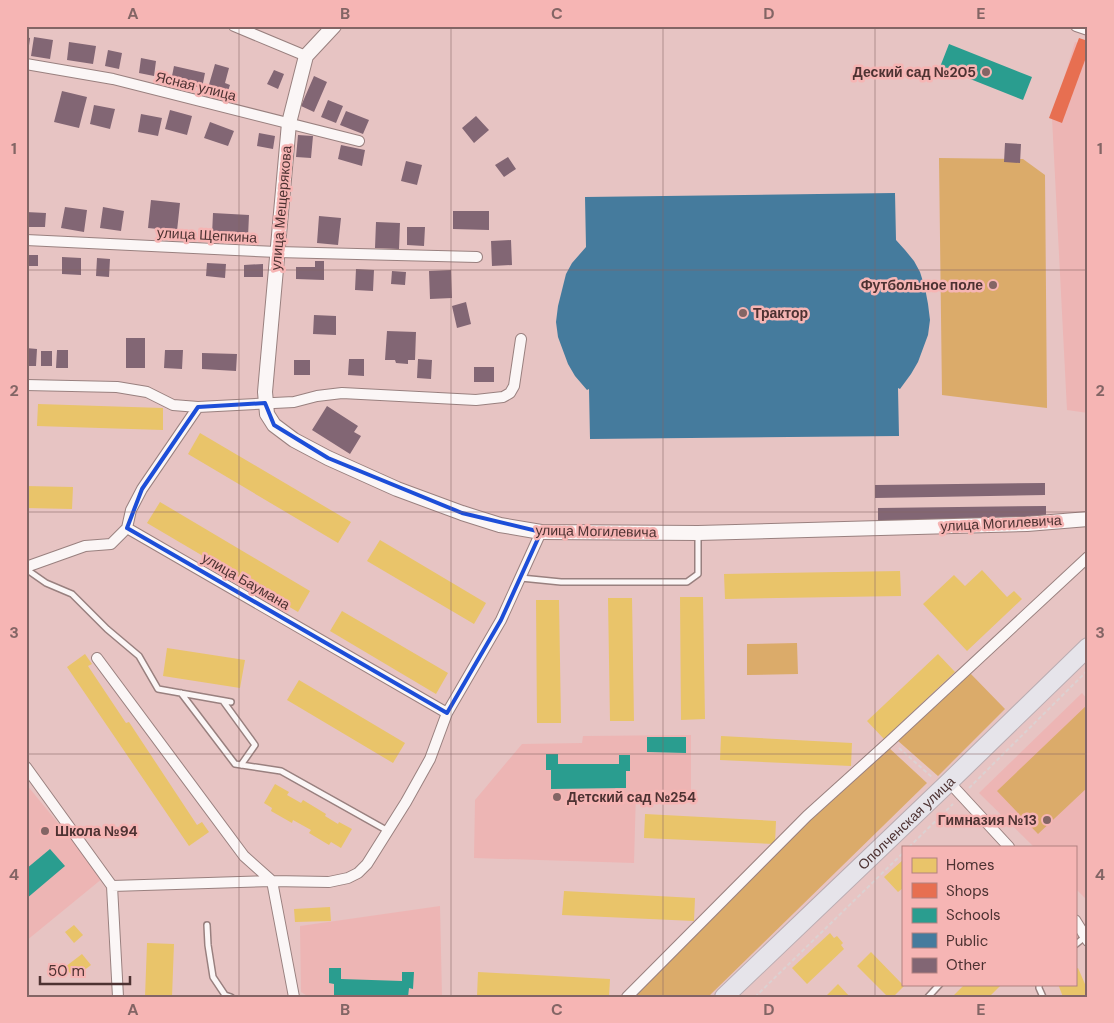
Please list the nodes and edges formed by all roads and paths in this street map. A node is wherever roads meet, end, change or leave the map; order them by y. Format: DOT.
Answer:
graph roads {
  1 [pos="234,26"];
  2 [pos="334,26"];
  3 [pos="1076,26"];
  4 [pos="1088,30"];
  5 [pos="306,56"];
  6 [pos="26,64"];
  7 [pos="288,123"];
  8 [pos="358,141"];
  9 [pos="26,240"];
  10 [pos="277,252"];
  11 [pos="477,257"];
  12 [pos="521,339"];
  13 [pos="26,385"];
  14 [pos="265,404"];
  15 [pos="198,408"];
  16 [pos="1088,518"];
  17 [pos="127,528"];
  18 [pos="541,532"];
  19 [pos="698,532"];
  20 [pos="1088,557"];
  21 [pos="26,568"];
  22 [pos="520,578"];
  23 [pos="1088,647"];
  24 [pos="97,658"];
  25 [pos="1088,670"];
  26 [pos="181,693"];
  27 [pos="222,700"];
  28 [pos="231,702"];
  29 [pos="447,713"];
  30 [pos="890,741"];
  31 [pos="241,765"];
  32 [pos="26,767"];
  33 [pos="947,784"];
  34 [pos="962,795"];
  35 [pos="388,831"];
  36 [pos="910,846"];
  37 [pos="1008,846"];
  38 [pos="902,854"];
  39 [pos="272,881"];
  40 [pos="112,886"];
  41 [pos="1076,922"];
  42 [pos="207,924"];
  43 [pos="1087,938"];
  44 [pos="1076,945"];
  45 [pos="938,986"];
  46 [pos="118,997"];
  47 [pos="231,997"];
  48 [pos="294,997"];
  49 [pos="627,997"];
  50 [pos="724,997"];
  51 [pos="755,997"];
  52 [pos="928,997"];
  1 -- 5 [label="street"];
  2 -- 5 [label="street, улица Мещерякова"];
  3 -- 4 [label="street"];
  5 -- 7 [label="street, улица Мещерякова"];
  6 -- 7 [label="street, Ясная улица"];
  7 -- 8 [label="street, Ясная улица"];
  7 -- 10 [label="street, улица Мещерякова"];
  9 -- 10 [label="street, улица Щепкина"];
  10 -- 11 [label="street, улица Щепкина"];
  10 -- 14 [label="street, улица Мещерякова"];
  12 -- 14 [label="street"];
  13 -- 15 [label="street"];
  14 -- 15 [label="street"];
  14 -- 18 [label="street, улица Могилевича"];
  15 -- 17 [label="street"];
  16 -- 19 [label="street, улица Могилевича"];
  17 -- 21 [label="street"];
  17 -- 29 [label="street, улица Баумана"];
  18 -- 19 [label="street, улица Могилевича"];
  18 -- 22 [label="street"];
  19 -- 22 [label="lane"];
  20 -- 30 [label="street"];
  21 -- 26 [label="lane"];
  22 -- 29 [label="street"];
  23 -- 33 [label="highway, Ополченская улица"];
  24 -- 39 [label="street"];
  25 -- 34 [label="path"];
  26 -- 27 [label="lane"];
  26 -- 31 [label="lane"];
  27 -- 28 [label="lane"];
  27 -- 31 [label="lane"];
  29 -- 35 [label="street"];
  30 -- 33 [label="path"];
  30 -- 49 [label="street"];
  31 -- 35 [label="lane"];
  32 -- 40 [label="street"];
  33 -- 34 [label="street"];
  33 -- 50 [label="highway, Ополченская улица"];
  34 -- 36 [label="path"];
  34 -- 37 [label="street"];
  35 -- 39 [label="street"];
  38 -- 51 [label="path"];
  39 -- 40 [label="street"];
  39 -- 48 [label="street"];
  40 -- 46 [label="street"];
  41 -- 43 [label="street"];
  42 -- 47 [label="lane"];
  43 -- 44 [label="lane"];
  45 -- 52 [label="lane"];
}
